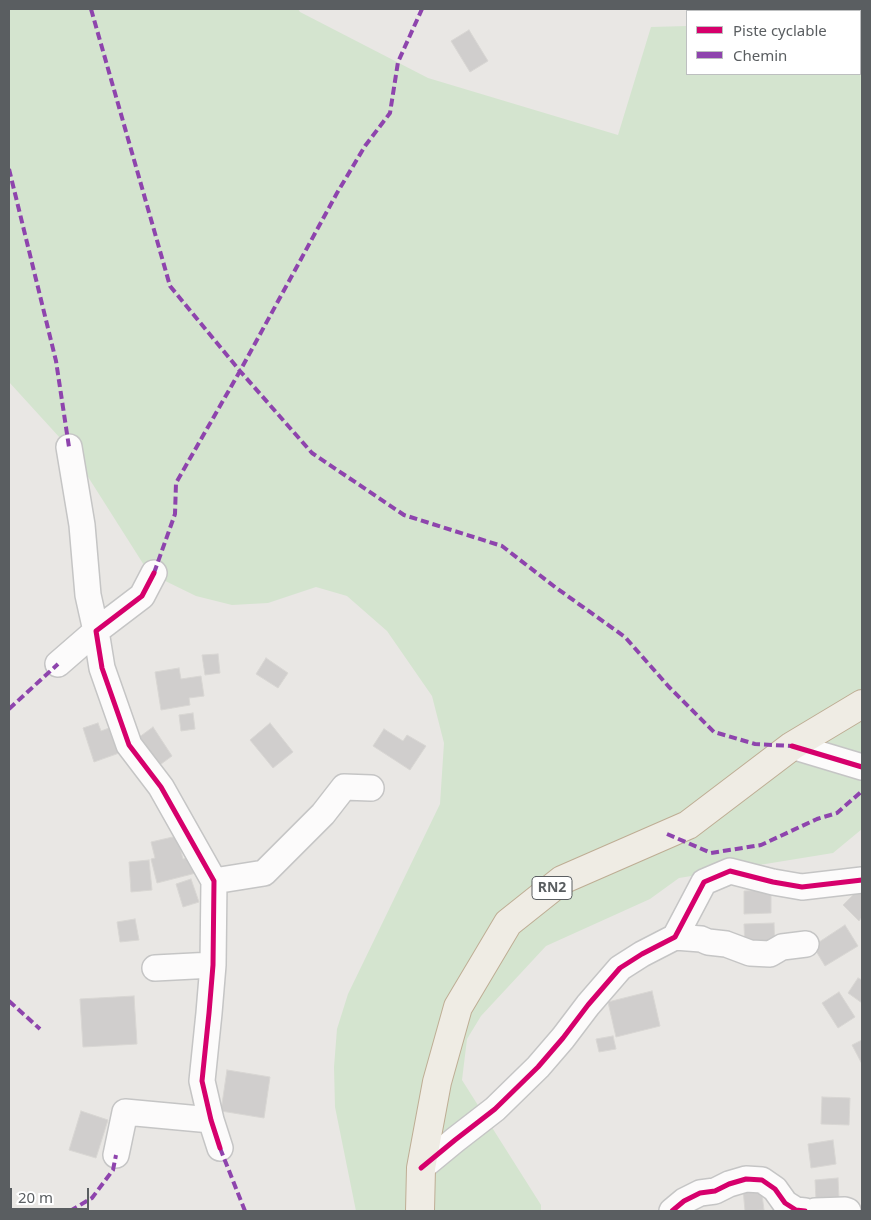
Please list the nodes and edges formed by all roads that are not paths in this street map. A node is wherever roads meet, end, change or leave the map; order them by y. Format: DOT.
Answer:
graph roads {
  1 [pos="70,447"];
  2 [pos="154,573"];
  3 [pos="96,631"];
  4 [pos="58,664"];
  5 [pos="862,704"];
  6 [pos="792,746"];
  7 [pos="862,766"];
  8 [pos="371,788"];
  9 [pos="862,880"];
  10 [pos="214,881"];
  11 [pos="675,937"];
  12 [pos="806,944"];
  13 [pos="213,965"];
  14 [pos="155,968"];
  15 [pos="211,1120"];
  16 [pos="220,1148"];
  17 [pos="116,1155"];
  18 [pos="421,1168"];
  19 [pos="420,1211"];
  20 [pos="672,1211"];
  21 [pos="805,1211"];
  22 [pos="815,1211"];
  23 [pos="848,1211"];
  1 -- 3 [label="street"];
  2 -- 3 [label="street"];
  3 -- 4 [label="street"];
  3 -- 10 [label="street"];
  5 -- 6 [label="highway, RN2"];
  6 -- 7 [label="street"];
  6 -- 18 [label="highway, RN2"];
  8 -- 10 [label="street"];
  9 -- 11 [label="street"];
  10 -- 13 [label="street"];
  11 -- 12 [label="street"];
  11 -- 18 [label="street"];
  13 -- 14 [label="street"];
  13 -- 15 [label="street"];
  15 -- 16 [label="street"];
  15 -- 17 [label="street"];
  18 -- 19 [label="highway, RN2"];
  20 -- 21 [label="street"];
  22 -- 23 [label="street"];
}
